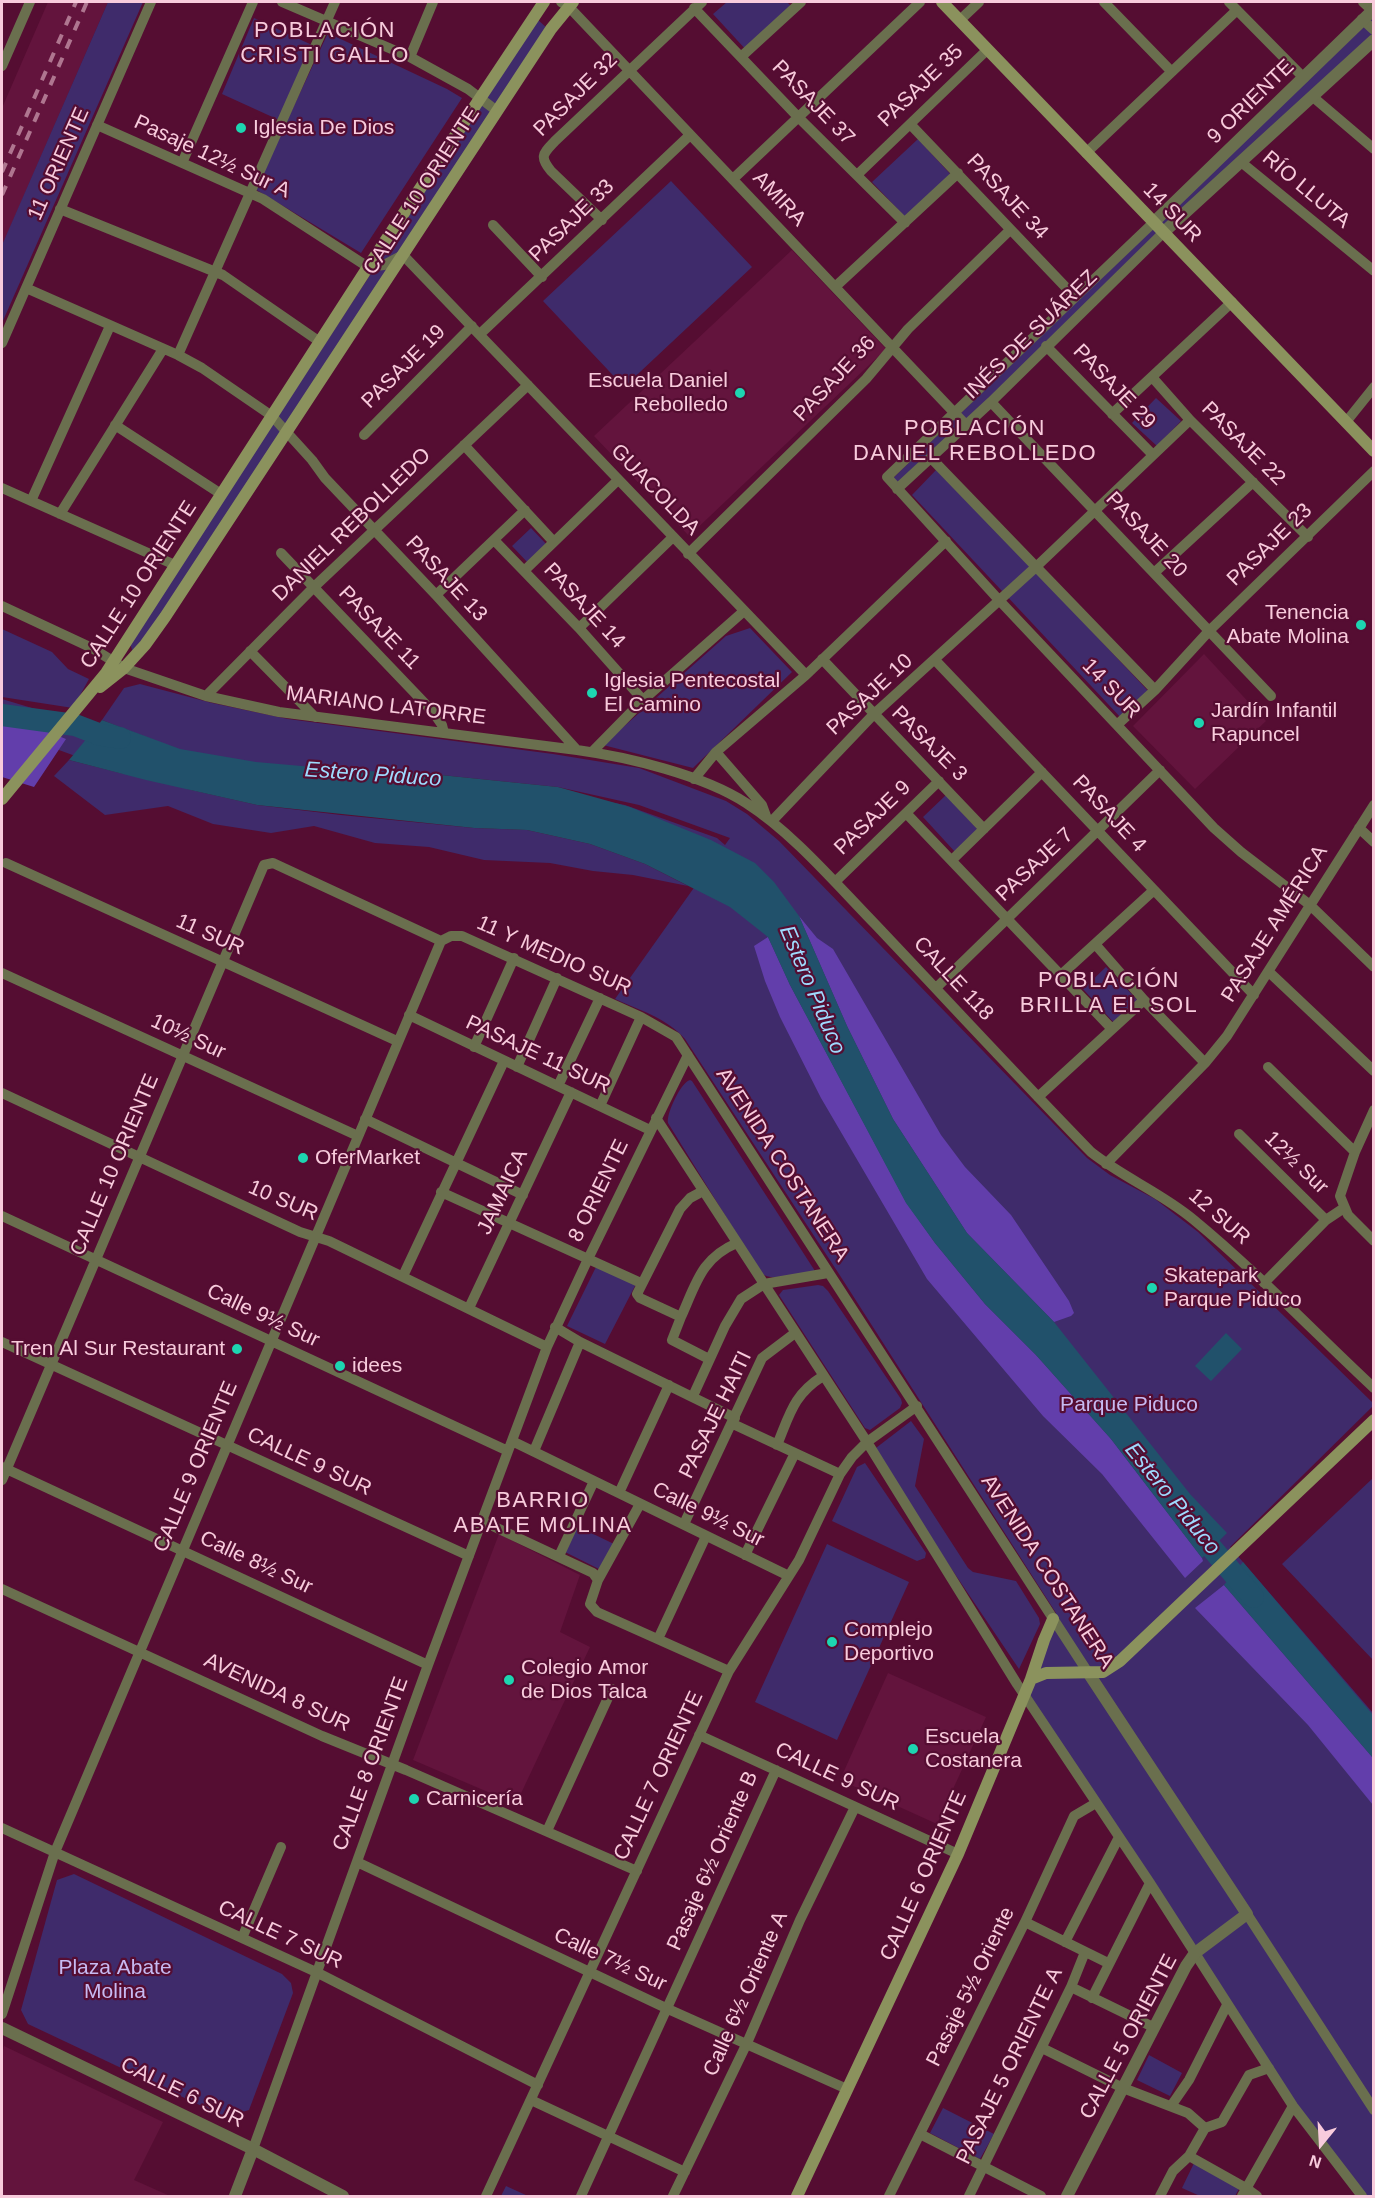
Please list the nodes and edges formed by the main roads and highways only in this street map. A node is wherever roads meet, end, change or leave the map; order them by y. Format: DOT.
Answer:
graph roads {
  1 [pos="544,2"];
  2 [pos="942,2"];
  3 [pos="568,3"];
  4 [pos="1374,452"];
  5 [pos="92,693"];
  6 [pos="2,800"];
  7 [pos="1374,1420"];
  8 [pos="1053,1619"];
  9 [pos="1031,1679"];
  10 [pos="797,2196"];
  1 -- 5 [label="main road, CALLE 10 ORIENTE"];
  2 -- 4 [label="main road, 14 SUR"];
  3 -- 5 [label="main road, CALLE 10 ORIENTE"];
  5 -- 6 [label="main road"];
  7 -- 9 [label="main road"];
  8 -- 9 [label="main road, CALLE 6 ORIENTE"];
  9 -- 10 [label="main road, CALLE 6 ORIENTE"];
}
